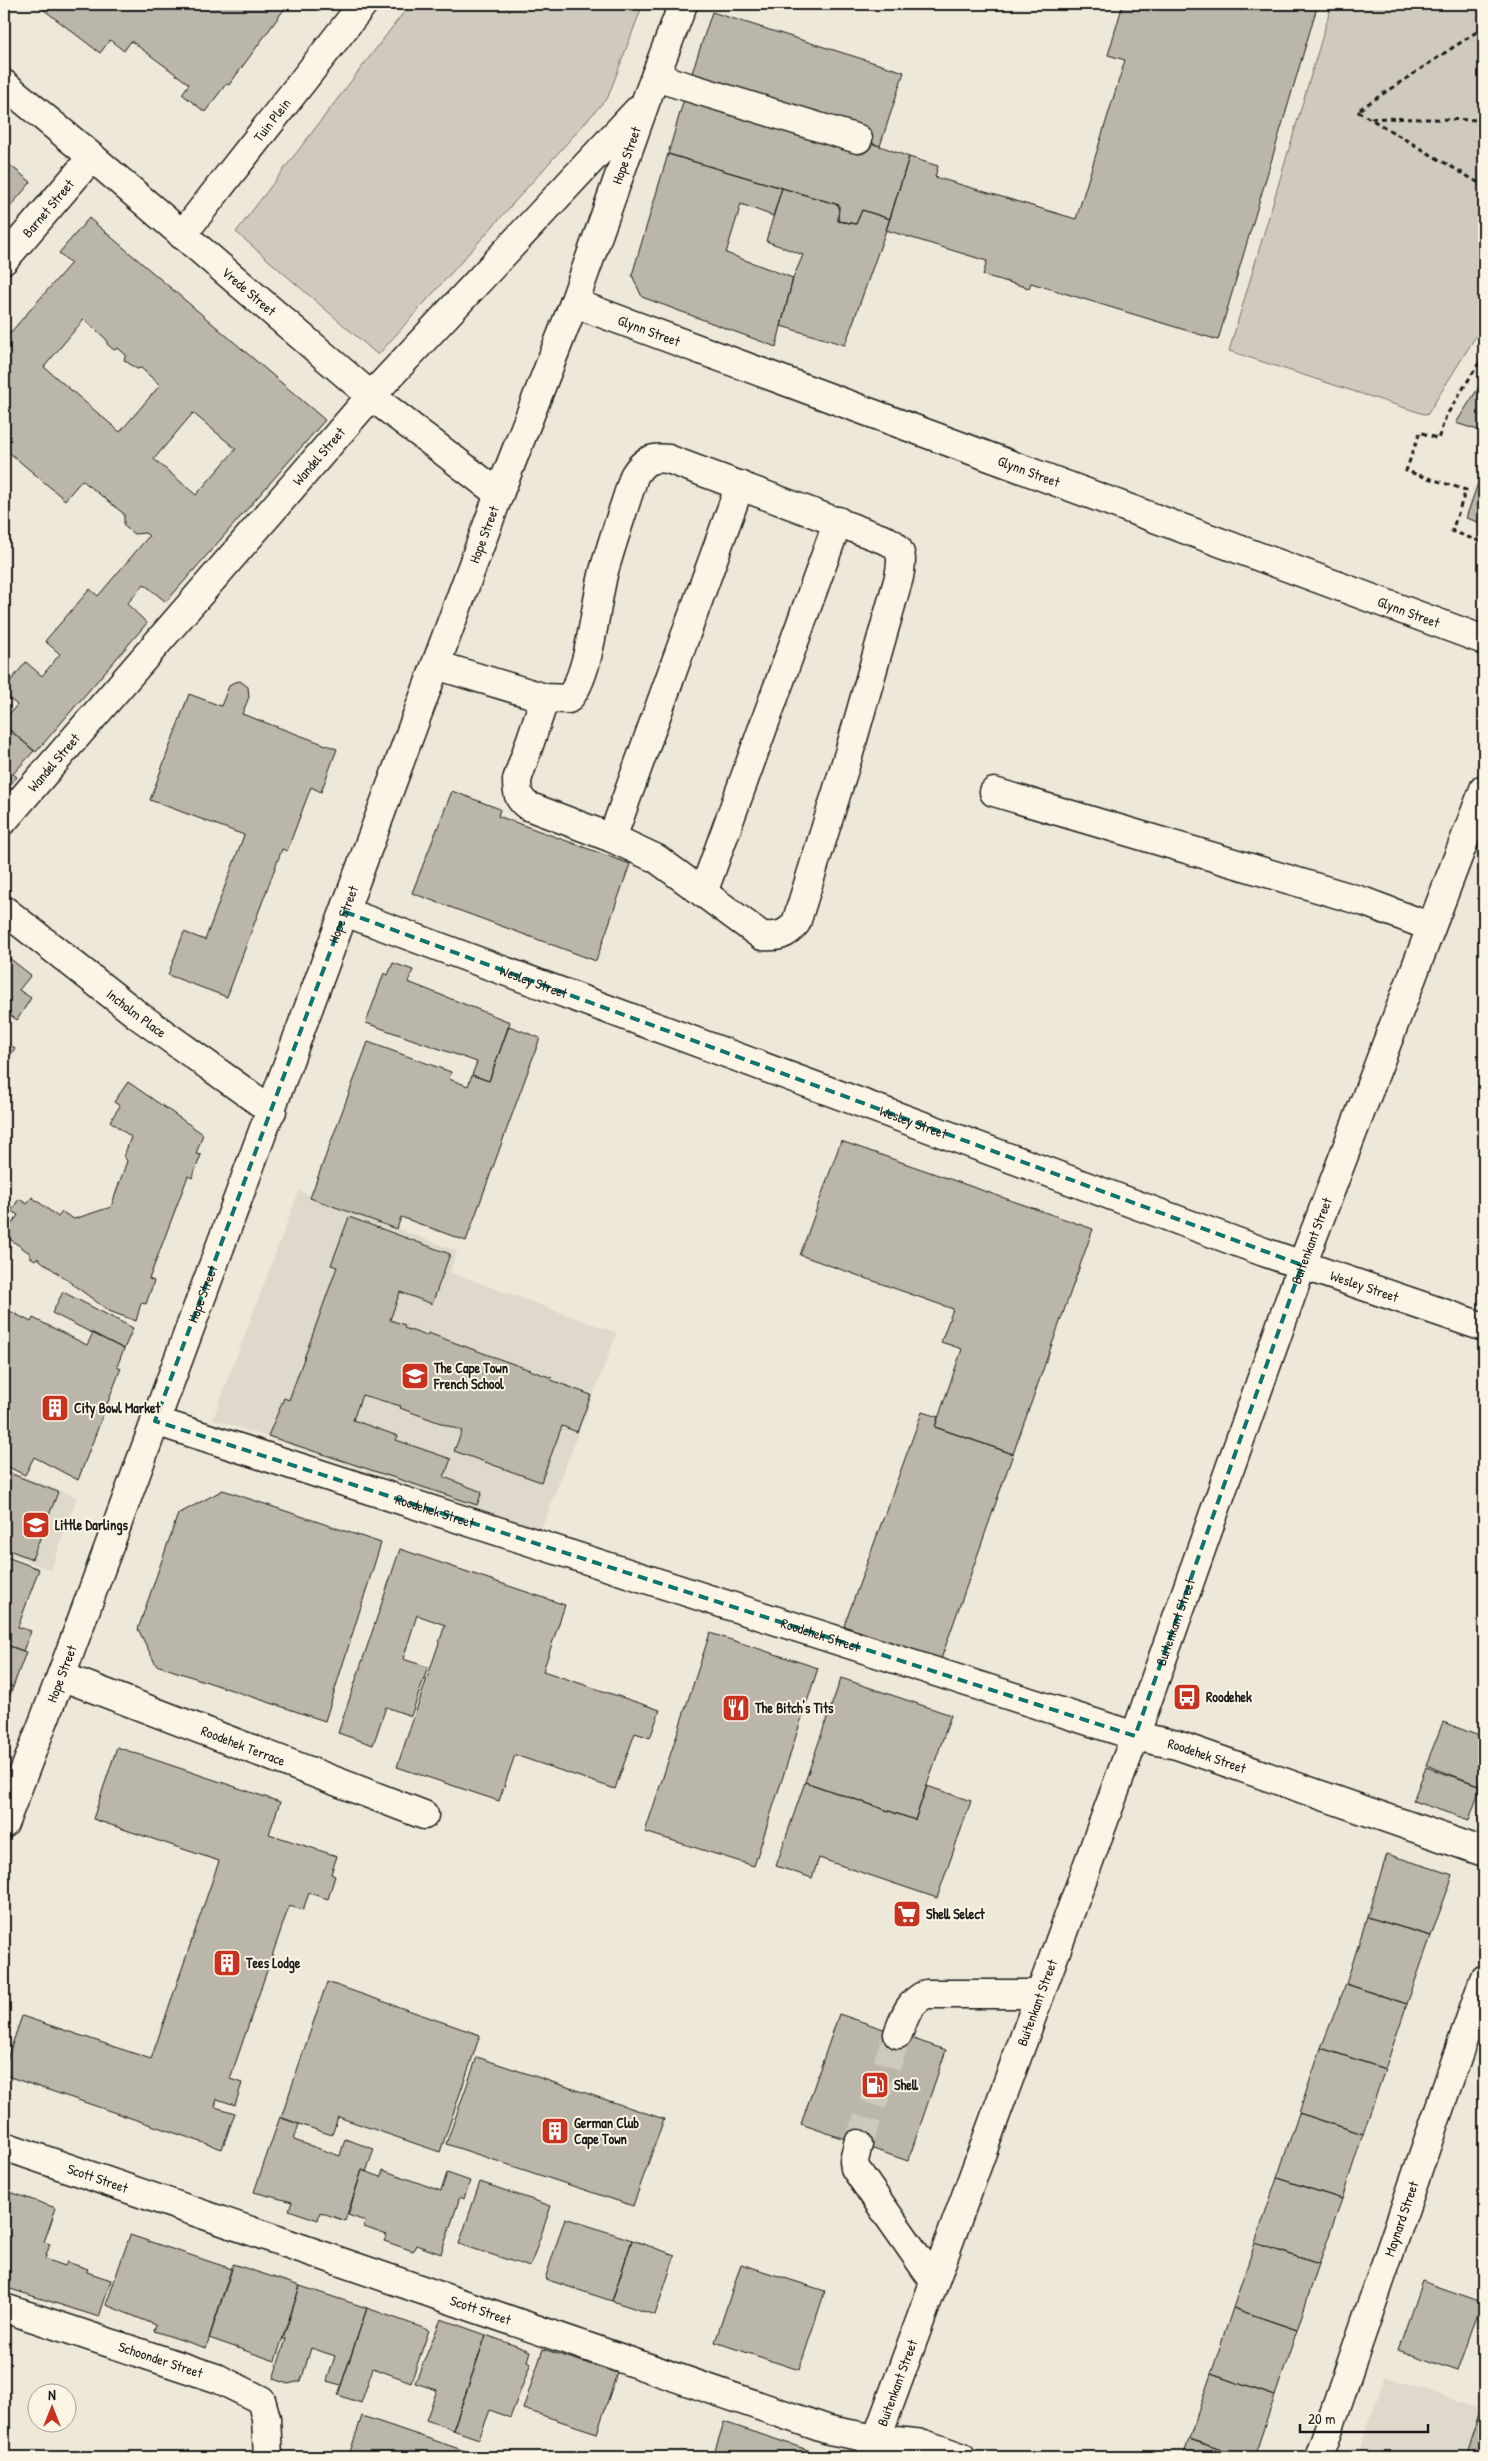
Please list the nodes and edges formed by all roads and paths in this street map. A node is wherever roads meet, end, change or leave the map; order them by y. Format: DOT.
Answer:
graph roads {
  1 [pos="363,4"];
  2 [pos="684,4"];
  3 [pos="1484,27"];
  4 [pos="655,77"];
  5 [pos="4,84"];
  6 [pos="645,103"];
  7 [pos="1370,118"];
  8 [pos="1484,120"];
  9 [pos="858,139"];
  10 [pos="92,157"];
  11 [pos="1484,186"];
  12 [pos="182,235"];
  13 [pos="4,260"];
  14 [pos="574,303"];
  15 [pos="1484,354"];
  16 [pos="371,396"];
  17 [pos="740,485"];
  18 [pos="499,494"];
  19 [pos="838,522"];
  20 [pos="1484,543"];
  21 [pos="1484,640"];
  22 [pos="436,665"];
  23 [pos="545,698"];
  24 [pos="1484,788"];
  25 [pos="994,792"];
  26 [pos="4,820"];
  27 [pos="612,838"];
  28 [pos="703,893"];
  29 [pos="4,910"];
  30 [pos="345,912"];
  31 [pos="1431,927"];
  32 [pos="272,1111"];
  33 [pos="1302,1265"];
  34 [pos="1484,1327"];
  35 [pos="155,1421"];
  36 [pos="61,1676"];
  37 [pos="1135,1736"];
  38 [pos="424,1815"];
  39 [pos="4,1824"];
  40 [pos="1484,1852"];
  41 [pos="1484,1979"];
  42 [pos="1040,1994"];
  43 [pos="898,2034"];
  44 [pos="858,2144"];
  45 [pos="4,2146"];
  46 [pos="934,2282"];
  47 [pos="4,2308"];
  48 [pos="873,2448"];
  49 [pos="268,2457"];
  50 [pos="961,2457"];
  51 [pos="1319,2457"];
  1 -- 12 [label="street, Tuin Plein"];
  2 -- 4 [label="street, Hope Street"];
  3 -- 7 [label="path"];
  4 -- 6 [label="street, Hope Street"];
  4 -- 9 [label="street"];
  5 -- 10 [label="street, Vrede Street"];
  6 -- 14 [label="street, Hope Street"];
  6 -- 16 [label="street, Wandel Street"];
  7 -- 8 [label="path"];
  7 -- 11 [label="path"];
  10 -- 12 [label="street, Vrede Street"];
  10 -- 13 [label="street, Barnet Street"];
  12 -- 16 [label="street, Vrede Street"];
  14 -- 18 [label="street, Hope Street"];
  14 -- 21 [label="street, Glynn Street"];
  15 -- 20 [label="path"];
  16 -- 18 [label="street, Vrede Street"];
  16 -- 26 [label="street, Wandel Street"];
  17 -- 19 [label="street"];
  17 -- 23 [label="street"];
  17 -- 27 [label="street"];
  18 -- 22 [label="street, Hope Street"];
  19 -- 28 [label="street"];
  19 -- 28 [label="street"];
  22 -- 23 [label="street"];
  22 -- 30 [label="street, Hope Street"];
  23 -- 27 [label="street"];
  24 -- 31 [label="street, Buitenkant Street"];
  25 -- 31 [label="street"];
  27 -- 28 [label="street"];
  29 -- 32 [label="street, Incholm Place"];
  30 -- 32 [label="street, Hope Street"];
  30 -- 33 [label="street, Wesley Street"];
  31 -- 33 [label="street, Buitenkant Street"];
  32 -- 35 [label="street, Hope Street"];
  33 -- 34 [label="street, Wesley Street"];
  33 -- 37 [label="street, Buitenkant Street"];
  35 -- 36 [label="street, Hope Street"];
  35 -- 37 [label="street, Roodehek Street"];
  36 -- 38 [label="street, Roodehek Terrace"];
  36 -- 39 [label="street, Hope Street"];
  37 -- 40 [label="street, Roodehek Street"];
  37 -- 42 [label="street, Buitenkant Street"];
  41 -- 51 [label="street, Maynard Street"];
  42 -- 43 [label="street"];
  42 -- 46 [label="street, Buitenkant Street"];
  44 -- 46 [label="street"];
  45 -- 48 [label="street, Scott Street"];
  46 -- 48 [label="street, Buitenkant Street"];
  47 -- 49 [label="street, Schoonder Street"];
  48 -- 50 [label="street, Scott Street"];
}
